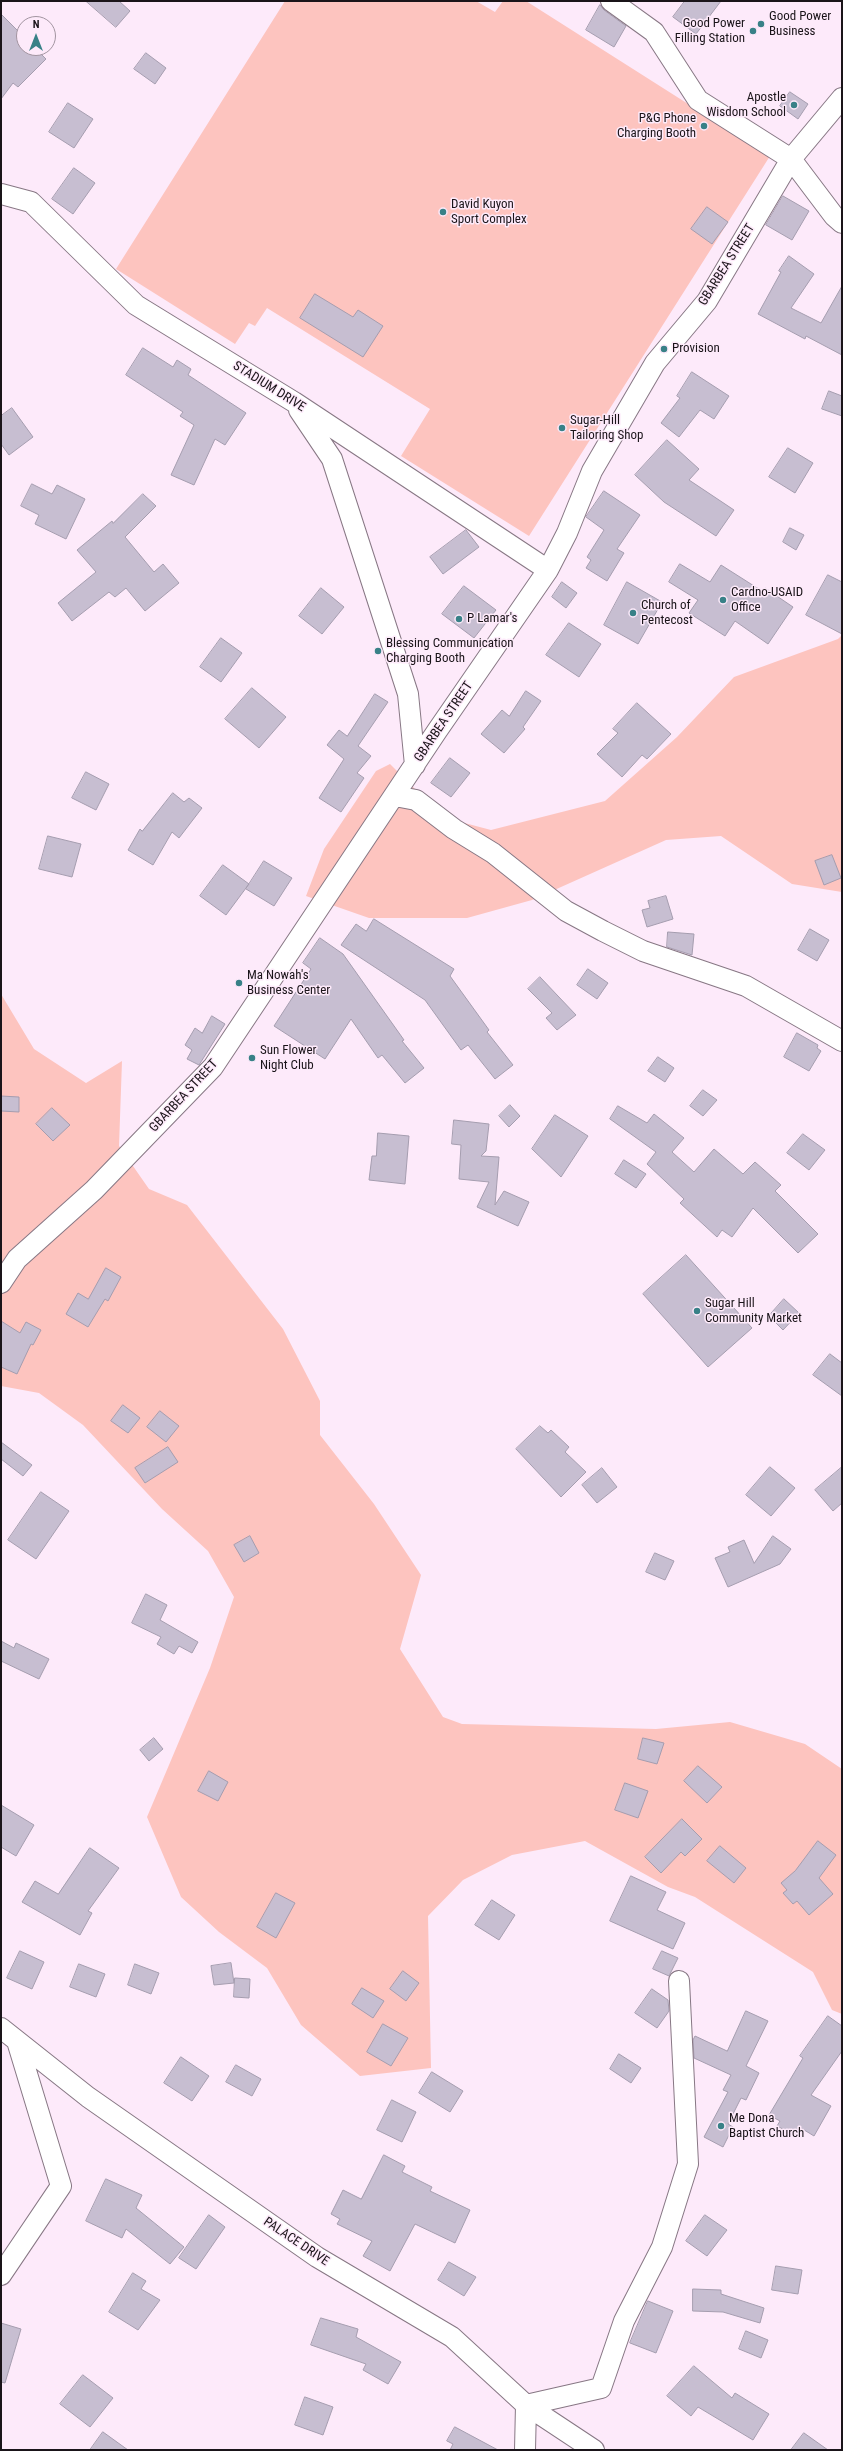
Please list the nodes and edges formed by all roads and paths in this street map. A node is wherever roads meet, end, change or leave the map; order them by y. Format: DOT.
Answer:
graph roads {
  1 [pos="611,1"];
  2 [pos="842,98"];
  3 [pos="791,159"];
  4 [pos="1,194"];
  5 [pos="842,223"];
  6 [pos="294,402"];
  7 [pos="548,570"];
  8 [pos="415,765"];
  9 [pos="395,796"];
  10 [pos="842,1041"];
  11 [pos="1,1283"];
  12 [pos="679,1981"];
  13 [pos="1,2028"];
  14 [pos="17,2041"];
  15 [pos="1,2275"];
  16 [pos="526,2405"];
  17 [pos="525,2450"];
  18 [pos="594,2450"];
  1 -- 3 [label="street"];
  2 -- 3 [label="street, GBARBEA STREET"];
  3 -- 5 [label="street"];
  3 -- 7 [label="street, GBARBEA STREET"];
  4 -- 6 [label="street, STADIUM DRIVE"];
  6 -- 7 [label="street, STADIUM DRIVE"];
  6 -- 8 [label="street"];
  7 -- 8 [label="street, GBARBEA STREET"];
  8 -- 9 [label="street, GBARBEA STREET"];
  9 -- 10 [label="street"];
  9 -- 11 [label="street, GBARBEA STREET"];
  12 -- 16 [label="street"];
  13 -- 14 [label="street, PALACE DRIVE"];
  14 -- 15 [label="street"];
  14 -- 16 [label="street, PALACE DRIVE"];
  16 -- 17 [label="street"];
  16 -- 18 [label="street, PALACE DRIVE"];
}
